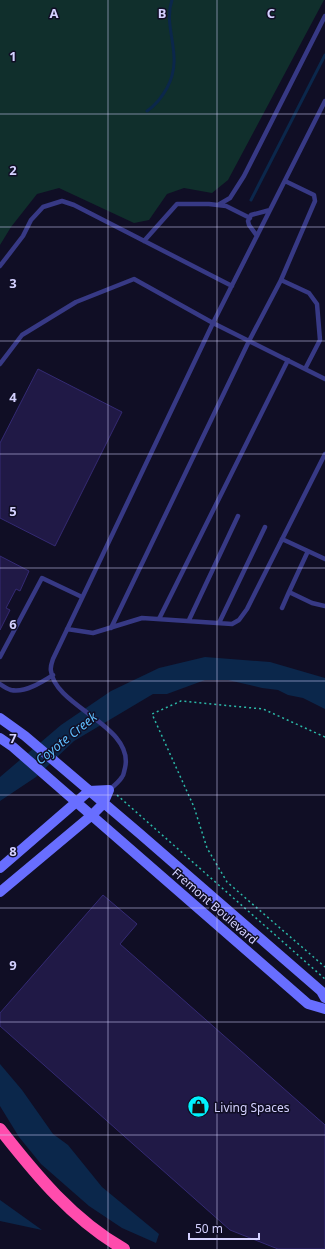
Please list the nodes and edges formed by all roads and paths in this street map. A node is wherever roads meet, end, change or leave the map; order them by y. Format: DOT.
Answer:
graph roads {
  1 [pos="325,16"];
  2 [pos="325,102"];
  3 [pos="285,181"];
  4 [pos="218,205"];
  5 [pos="270,210"];
  6 [pos="250,218"];
  7 [pos="257,236"];
  8 [pos="144,241"];
  9 [pos="0,266"];
  10 [pos="280,280"];
  11 [pos="232,286"];
  12 [pos="213,323"];
  13 [pos="249,341"];
  14 [pos="288,360"];
  15 [pos="0,364"];
  16 [pos="305,369"];
  17 [pos="325,379"];
  18 [pos="325,454"];
  19 [pos="238,516"];
  20 [pos="265,527"];
  21 [pos="282,539"];
  22 [pos="308,551"];
  23 [pos="325,559"];
  24 [pos="289,592"];
  25 [pos="82,597"];
  26 [pos="325,606"];
  27 [pos="282,608"];
  28 [pos="159,619"];
  29 [pos="189,620"];
  30 [pos="219,622"];
  31 [pos="111,628"];
  32 [pos="67,629"];
  33 [pos="0,657"];
  34 [pos="53,675"];
  35 [pos="0,684"];
  36 [pos="0,718"];
  37 [pos="325,737"];
  38 [pos="0,738"];
  39 [pos="110,790"];
  40 [pos="89,791"];
  41 [pos="76,802"];
  42 [pos="104,804"];
  43 [pos="92,815"];
  44 [pos="0,868"];
  45 [pos="0,892"];
  46 [pos="325,967"];
  47 [pos="325,979"];
  48 [pos="325,998"];
  49 [pos="325,1009"];
  50 [pos="0,1129"];
  51 [pos="124,1249"];
  1 -- 4 [label="lane"];
  2 -- 3 [label="lane"];
  3 -- 5 [label="lane"];
  3 -- 10 [label="lane"];
  4 -- 6 [label="lane"];
  4 -- 8 [label="lane"];
  5 -- 6 [label="lane"];
  5 -- 7 [label="lane"];
  6 -- 7 [label="lane"];
  7 -- 11 [label="lane"];
  8 -- 9 [label="lane"];
  8 -- 11 [label="lane"];
  10 -- 13 [label="lane"];
  10 -- 16 [label="lane"];
  11 -- 12 [label="lane"];
  12 -- 13 [label="lane"];
  12 -- 15 [label="lane"];
  12 -- 25 [label="lane"];
  13 -- 14 [label="lane"];
  13 -- 31 [label="lane"];
  14 -- 16 [label="lane"];
  14 -- 28 [label="lane"];
  16 -- 17 [label="lane"];
  18 -- 21 [label="lane"];
  19 -- 29 [label="lane"];
  20 -- 30 [label="lane"];
  21 -- 22 [label="lane"];
  21 -- 30 [label="lane"];
  22 -- 23 [label="lane"];
  22 -- 24 [label="lane"];
  24 -- 26 [label="lane"];
  24 -- 27 [label="lane"];
  25 -- 32 [label="lane"];
  25 -- 33 [label="lane"];
  28 -- 29 [label="lane"];
  28 -- 31 [label="lane"];
  29 -- 30 [label="lane"];
  31 -- 32 [label="lane"];
  32 -- 34 [label="lane"];
  34 -- 35 [label="lane"];
  34 -- 39 [label="lane"];
  36 -- 40 [label="main road, Fremont Boulevard"];
  37 -- 46 [label="path"];
  38 -- 41 [label="main road, Fremont Boulevard"];
  39 -- 40 [label="main road"];
  39 -- 42 [label="main road"];
  39 -- 47 [label="path"];
  40 -- 41 [label="main road"];
  40 -- 42 [label="main road, Fremont Boulevard"];
  41 -- 43 [label="main road, Fremont Boulevard"];
  41 -- 44 [label="main road"];
  42 -- 43 [label="main road"];
  42 -- 48 [label="main road, Fremont Boulevard"];
  43 -- 45 [label="main road"];
  43 -- 49 [label="main road, Fremont Boulevard"];
  50 -- 51 [label="highway"];
}
